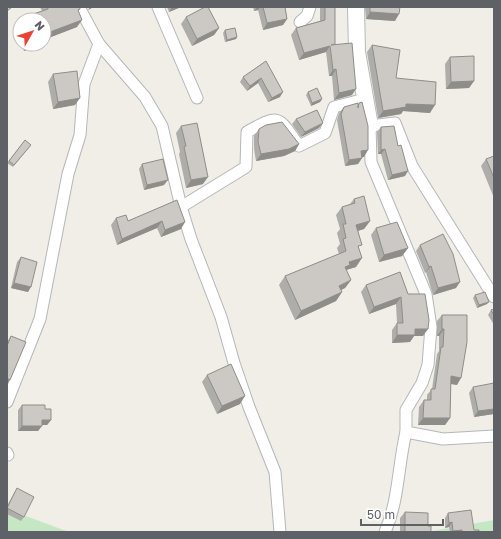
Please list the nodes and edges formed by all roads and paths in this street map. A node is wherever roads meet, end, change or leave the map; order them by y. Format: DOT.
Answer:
graph roads {
  1 [pos="79,7"];
  2 [pos="158,7"];
  3 [pos="310,7"];
  4 [pos="356,7"];
  5 [pos="300,22"];
  6 [pos="99,44"];
  7 [pos="197,98"];
  8 [pos="365,99"];
  9 [pos="370,126"];
  10 [pos="181,207"];
  11 [pos="494,297"];
  12 [pos="7,402"];
  13 [pos="406,432"];
  14 [pos="494,436"];
  15 [pos="280,532"];
  16 [pos="385,532"];
  1 -- 6 [label="street"];
  2 -- 7 [label="street"];
  3 -- 5 [label="street"];
  4 -- 8 [label="street"];
  6 -- 10 [label="street"];
  6 -- 12 [label="street"];
  8 -- 9 [label="street"];
  8 -- 10 [label="street"];
  9 -- 11 [label="street"];
  9 -- 13 [label="street"];
  10 -- 15 [label="street"];
  13 -- 14 [label="street"];
  13 -- 16 [label="street"];
}
